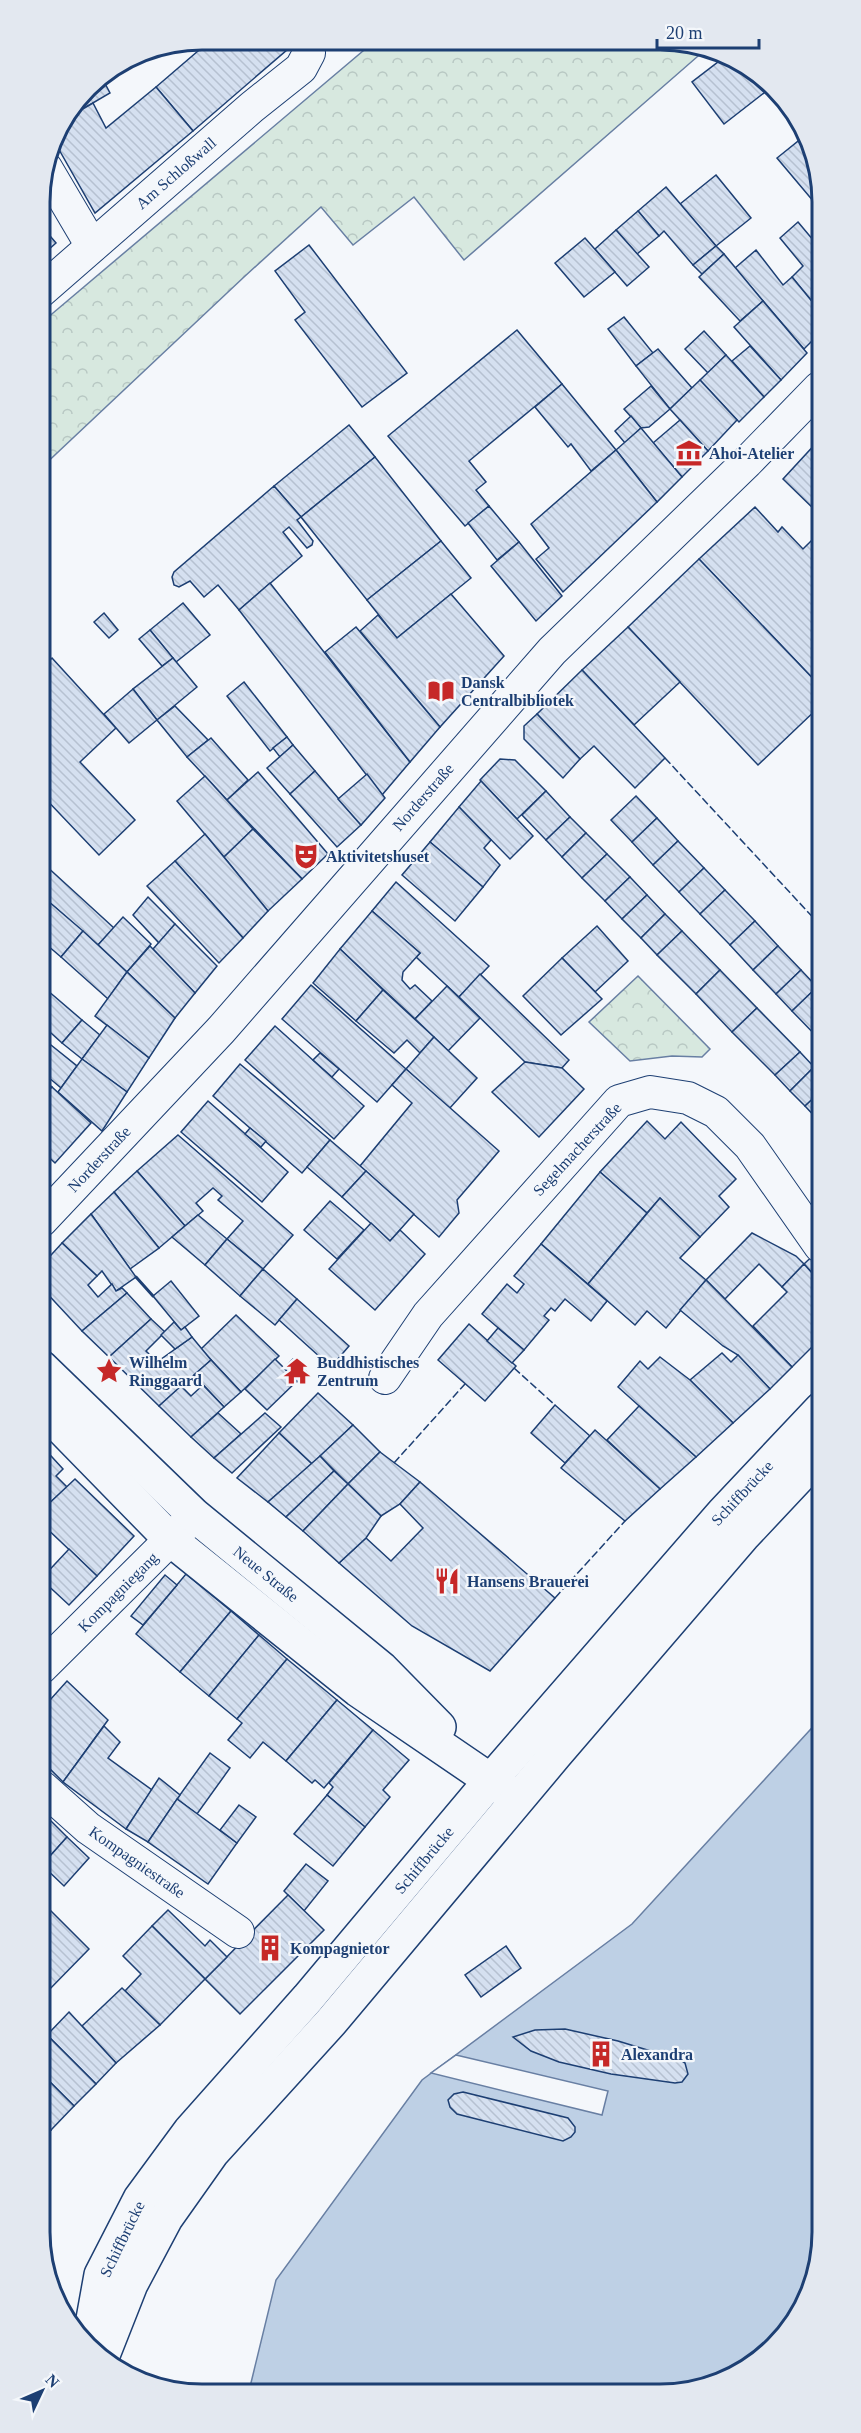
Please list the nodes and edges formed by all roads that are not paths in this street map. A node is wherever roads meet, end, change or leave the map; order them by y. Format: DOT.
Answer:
graph roads {
  1 [pos="307,50"];
  2 [pos="52,178"];
  3 [pos="92,246"];
  4 [pos="50,282"];
  5 [pos="812,395"];
  6 [pos="50,1211"];
  7 [pos="811,1234"];
  8 [pos="50,1376"];
  9 [pos="385,1378"];
  10 [pos="50,1416"];
  11 [pos="811,1418"];
  12 [pos="811,1463"];
  13 [pos="194,1515"];
  14 [pos="171,1540"];
  15 [pos="50,1659"];
  16 [pos="491,1780"];
  17 [pos="50,1794"];
  18 [pos="517,1799"];
  19 [pos="237,1932"];
  20 [pos="90,2335"];
  21 [pos="105,2349"];
  1 -- 3 [label="street, Am Schloßwall"];
  2 -- 3 [label="street"];
  3 -- 4 [label="street, Am Schloßwall"];
  5 -- 6 [label="street, Norderstraße"];
  7 -- 9 [label="street, Segelmacherstraße"];
  8 -- 13 [label="main road, Neue Straße"];
  10 -- 14 [label="main road, Neue Straße"];
  11 -- 16 [label="main road, Schiffbrücke"];
  12 -- 18 [label="main road, Schiffbrücke"];
  13 -- 14 [label="street, Kompagniegang"];
  13 -- 16 [label="main road, Neue Straße"];
  14 -- 15 [label="street, Kompagniegang"];
  14 -- 16 [label="main road, Neue Straße"];
  16 -- 18 [label="main road, Neue Straße"];
  16 -- 20 [label="main road, Schiffbrücke"];
  17 -- 19 [label="street, Kompagniestraße"];
  18 -- 21 [label="main road, Schiffbrücke"];
}
